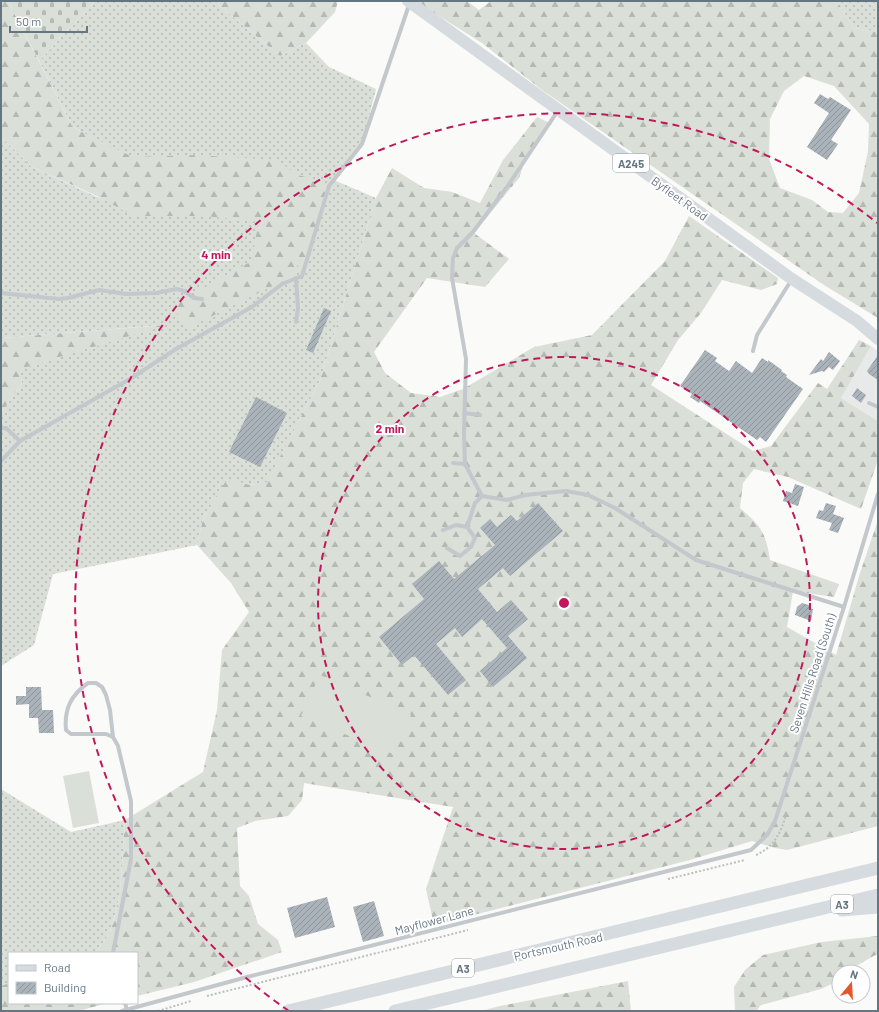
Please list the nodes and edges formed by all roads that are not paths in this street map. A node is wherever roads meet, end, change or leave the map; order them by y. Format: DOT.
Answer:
graph roads {
  1 [pos="409,2"];
  2 [pos="558,110"];
  3 [pos="296,278"];
  4 [pos="792,279"];
  5 [pos="1,293"];
  6 [pos="202,299"];
  7 [pos="857,321"];
  8 [pos="296,322"];
  9 [pos="878,328"];
  10 [pos="878,339"];
  11 [pos="753,351"];
  12 [pos="869,403"];
  13 [pos="878,407"];
  14 [pos="464,413"];
  15 [pos="480,415"];
  16 [pos="1,428"];
  17 [pos="20,441"];
  18 [pos="1,461"];
  19 [pos="453,463"];
  20 [pos="465,464"];
  21 [pos="878,494"];
  22 [pos="482,496"];
  23 [pos="467,527"];
  24 [pos="443,530"];
  25 [pos="447,548"];
  26 [pos="844,607"];
  27 [pos="113,737"];
  28 [pos="751,850"];
  29 [pos="878,863"];
  30 [pos="878,868"];
  31 [pos="828,880"];
  32 [pos="878,895"];
  33 [pos="878,907"];
  34 [pos="806,913"];
  35 [pos="114,952"];
  36 [pos="125,1004"];
  37 [pos="127,1010"];
  38 [pos="122,1011"];
  39 [pos="288,1011"];
  40 [pos="395,1011"];
  1 -- 2 [label="main road, Byfleet Road / A245"];
  1 -- 3 [label="lane"];
  2 -- 4 [label="main road, Byfleet Road / A245"];
  2 -- 14 [label="lane"];
  3 -- 8 [label="lane"];
  3 -- 17 [label="lane"];
  4 -- 7 [label="main road, Byfleet Road / A245"];
  4 -- 11 [label="lane"];
  5 -- 6 [label="lane"];
  7 -- 9 [label="main road, Byfleet Road / A245"];
  7 -- 10 [label="main road, Byfleet Road / A245"];
  12 -- 13 [label="lane"];
  14 -- 15 [label="lane"];
  14 -- 20 [label="lane"];
  16 -- 17 [label="lane"];
  17 -- 18 [label="lane"];
  19 -- 20 [label="lane"];
  20 -- 22 [label="lane"];
  21 -- 26 [label="lane, Seven Hills Road (South)"];
  22 -- 23 [label="lane"];
  22 -- 26 [label="lane"];
  23 -- 24 [label="lane"];
  23 -- 25 [label="lane"];
  26 -- 28 [label="lane, Seven Hills Road (South)"];
  27 -- 27 [label="lane"];
  27 -- 35 [label="lane"];
  28 -- 37 [label="lane, Mayflower Lane"];
  29 -- 31 [label="highway"];
  30 -- 31 [label="highway, A3"];
  31 -- 39 [label="highway, Portsmouth Road / A3"];
  32 -- 34 [label="highway, A3"];
  33 -- 34 [label="highway"];
  34 -- 40 [label="highway, A3"];
  36 -- 37 [label="lane"];
  37 -- 38 [label="lane, Mayflower Lane"];
}
